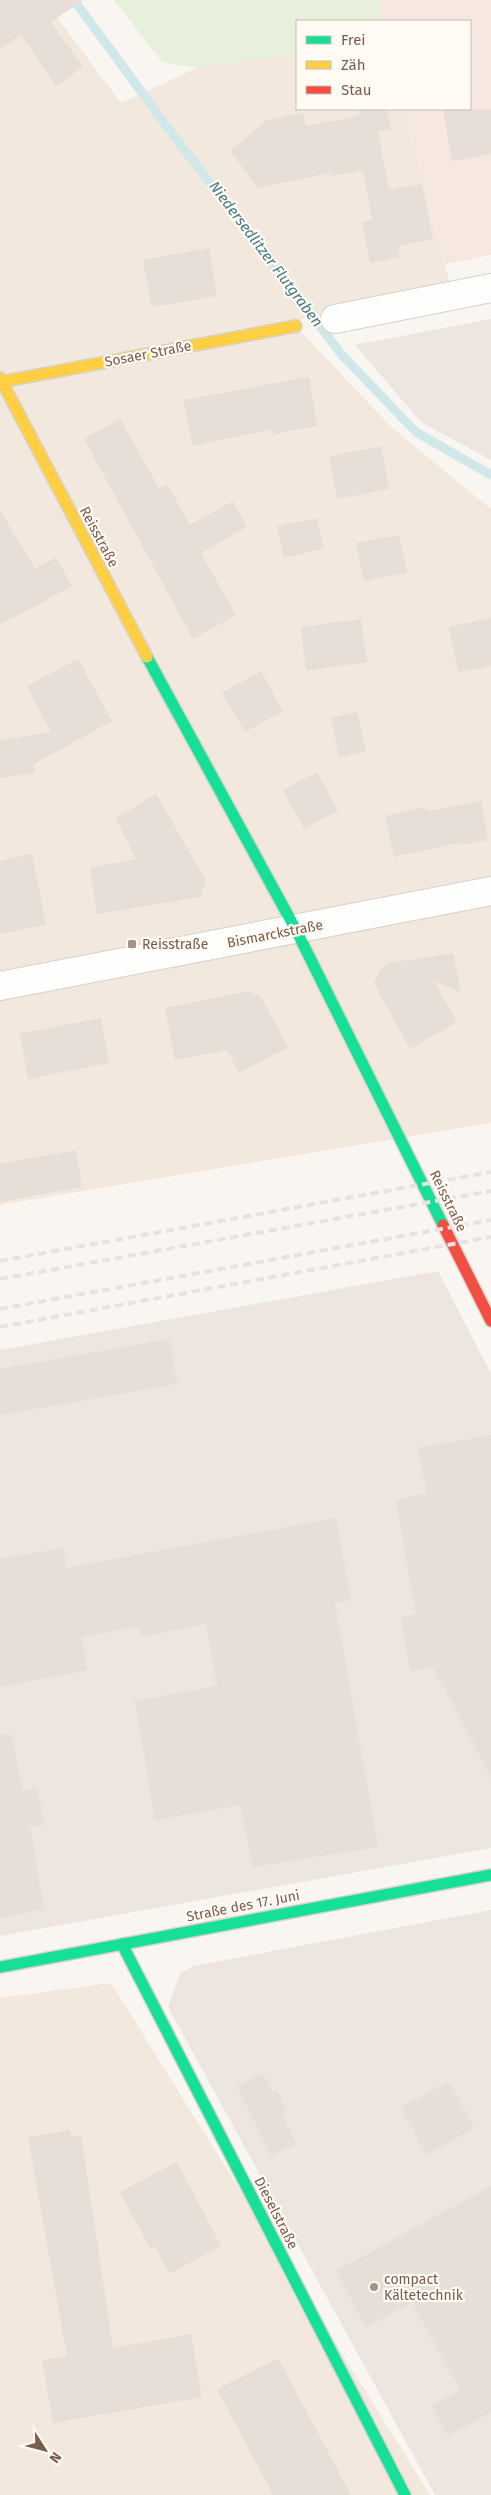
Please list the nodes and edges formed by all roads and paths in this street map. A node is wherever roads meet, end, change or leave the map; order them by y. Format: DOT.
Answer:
graph roads {
  1 [pos="491,288"];
  2 [pos="335,320"];
  3 [pos="296,326"];
  4 [pos="1,381"];
  5 [pos="491,891"];
  6 [pos="296,930"];
  7 [pos="0,986"];
  8 [pos="491,1321"];
  9 [pos="491,1875"];
  10 [pos="122,1944"];
  11 [pos="0,1966"];
  12 [pos="405,2495"];
  1 -- 2 [label="street"];
  3 -- 4 [label="street, Sosaer Straße"];
  4 -- 6 [label="street, Reisstraße"];
  5 -- 6 [label="street, Bismarckstraße"];
  6 -- 7 [label="street, Bismarckstraße"];
  6 -- 8 [label="street, Reisstraße"];
  9 -- 10 [label="street, Straße des 17. Juni"];
  10 -- 11 [label="street, Straße des 17. Juni"];
  10 -- 12 [label="street, Dieselstraße"];
}
